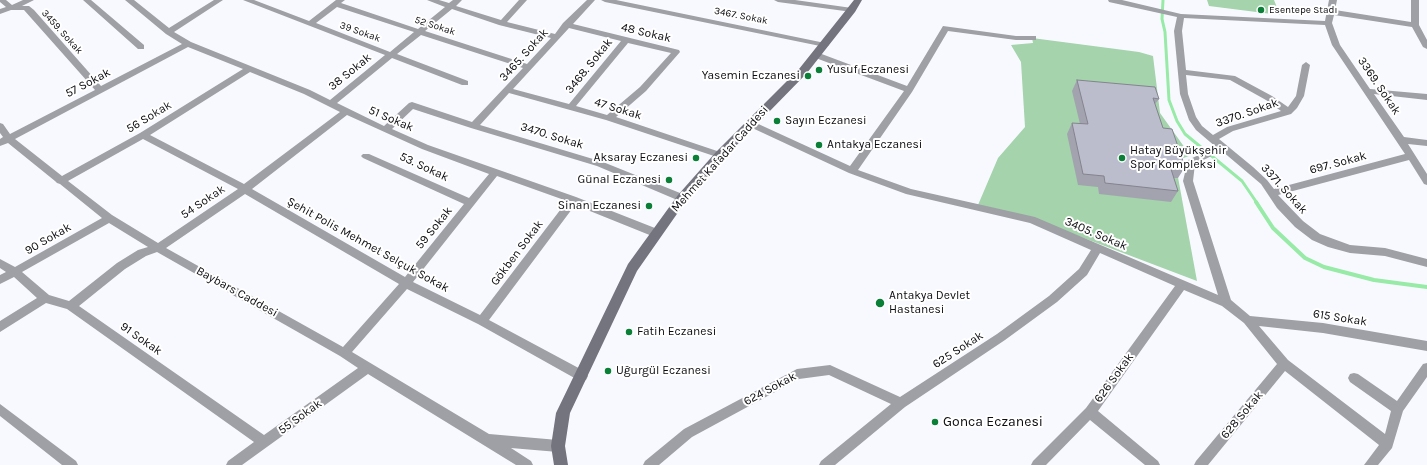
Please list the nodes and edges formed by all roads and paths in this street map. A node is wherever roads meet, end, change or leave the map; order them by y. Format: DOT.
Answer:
graph roads {
  1 [pos="2,0"];
  2 [pos="30,0"];
  3 [pos="87,0"];
  4 [pos="129,0"];
  5 [pos="218,0"];
  6 [pos="247,0"];
  7 [pos="431,0"];
  8 [pos="458,0"];
  9 [pos="524,0"];
  10 [pos="591,0"];
  11 [pos="605,0"];
  12 [pos="778,0"];
  13 [pos="1112,0"];
  14 [pos="1333,0"];
  15 [pos="1415,0"];
  16 [pos="338,2"];
  17 [pos="855,5"];
  18 [pos="450,7"];
  19 [pos="11,8"];
  20 [pos="0,12"];
  21 [pos="1331,12"];
  22 [pos="1181,16"];
  23 [pos="502,23"];
  24 [pos="1328,23"];
  25 [pos="310,24"];
  26 [pos="1415,25"];
  27 [pos="566,26"];
  28 [pos="169,32"];
  29 [pos="419,32"];
  30 [pos="556,37"];
  31 [pos="1033,38"];
  32 [pos="625,40"];
  33 [pos="188,44"];
  34 [pos="825,45"];
  35 [pos="140,47"];
  36 [pos="1427,47"];
  37 [pos="391,54"];
  38 [pos="816,55"];
  39 [pos="1306,65"];
  40 [pos="527,67"];
  41 [pos="249,69"];
  42 [pos="1182,72"];
  43 [pos="465,83"];
  44 [pos="100,90"];
  45 [pos="508,90"];
  46 [pos="909,90"];
  47 [pos="1368,91"];
  48 [pos="1427,97"];
  49 [pos="332,103"];
  50 [pos="571,107"];
  51 [pos="346,112"];
  52 [pos="1288,112"];
  53 [pos="609,118"];
  54 [pos="751,124"];
  55 [pos="0,126"];
  56 [pos="474,126"];
  57 [pos="385,130"];
  58 [pos="143,135"];
  59 [pos="1212,139"];
  60 [pos="1401,140"];
  61 [pos="5,141"];
  62 [pos="1427,143"];
  63 [pos="1224,147"];
  64 [pos="720,155"];
  65 [pos="366,156"];
  66 [pos="1411,156"];
  67 [pos="852,171"];
  68 [pos="495,173"];
  69 [pos="60,181"];
  70 [pos="1427,182"];
  71 [pos="245,189"];
  72 [pos="1272,193"];
  73 [pos="682,198"];
  74 [pos="573,200"];
  75 [pos="471,203"];
  76 [pos="109,218"];
  77 [pos="656,233"];
  78 [pos="158,248"];
  79 [pos="1097,249"];
  80 [pos="0,263"];
  81 [pos="1427,263"];
  82 [pos="15,272"];
  83 [pos="0,280"];
  84 [pos="406,283"];
  85 [pos="1182,284"];
  86 [pos="45,298"];
  87 [pos="1226,303"];
  88 [pos="71,306"];
  89 [pos="1248,320"];
  90 [pos="482,321"];
  91 [pos="0,327"];
  92 [pos="1427,346"];
  93 [pos="344,353"];
  94 [pos="1284,364"];
  95 [pos="367,368"];
  96 [pos="1427,368"];
  97 [pos="582,376"];
  98 [pos="1354,378"];
  99 [pos="902,403"];
  100 [pos="0,409"];
  101 [pos="1398,409"];
  102 [pos="1090,412"];
  103 [pos="488,440"];
  104 [pos="265,442"];
  105 [pos="1388,444"];
  106 [pos="558,446"];
  107 [pos="72,465"];
  108 [pos="232,465"];
  109 [pos="527,465"];
  110 [pos="561,465"];
  111 [pos="649,465"];
  112 [pos="825,465"];
  113 [pos="1037,465"];
  114 [pos="1154,465"];
  115 [pos="1200,465"];
  116 [pos="1370,465"];
  1 -- 19 [label="street"];
  2 -- 19 [label="street"];
  3 -- 35 [label="street"];
  4 -- 28 [label="street, 51 Sokak"];
  5 -- 28 [label="street"];
  6 -- 25 [label="street, 39 Sokak"];
  7 -- 18 [label="street"];
  8 -- 18 [label="street, 38 Sokak"];
  9 -- 23 [label="street"];
  10 -- 27 [label="street, 3465. Sokak"];
  11 -- 34 [label="street, 3467. Sokak"];
  12 -- 17 [label="street"];
  13 -- 22 [label="street"];
  14 -- 21 [label="street"];
  15 -- 26 [label="street"];
  16 -- 25 [label="street"];
  16 -- 29 [label="street, 52 Sokak"];
  17 -- 34 [label="main road, Mehmet Kafadar Caddesi"];
  18 -- 23 [label="street"];
  18 -- 29 [label="street, 38 Sokak"];
  19 -- 20 [label="street"];
  19 -- 44 [label="street, 3459. Sokak"];
  21 -- 24 [label="street"];
  21 -- 26 [label="street"];
  22 -- 24 [label="street"];
  22 -- 42 [label="street, 3371. Sokak"];
  23 -- 30 [label="street"];
  24 -- 47 [label="street, 3369. Sokak"];
  25 -- 37 [label="street, 39 Sokak"];
  26 -- 36 [label="street"];
  27 -- 30 [label="street, 3465. Sokak"];
  27 -- 32 [label="street, 48 Sokak"];
  28 -- 33 [label="street, 51 Sokak"];
  29 -- 37 [label="street, 38 Sokak"];
  29 -- 40 [label="street, 52 Sokak"];
  30 -- 40 [label="street, 3465. Sokak"];
  31 -- 46 [label="street"];
  32 -- 50 [label="street, 3468. Sokak"];
  32 -- 53 [label="street, 48 Sokak"];
  33 -- 41 [label="street, 51 Sokak"];
  33 -- 44 [label="street, 57 Sokak"];
  34 -- 38 [label="main road, Mehmet Kafadar Caddesi"];
  37 -- 43 [label="street, 39 Sokak"];
  37 -- 49 [label="street, 38 Sokak"];
  38 -- 46 [label="street"];
  38 -- 54 [label="main road, Mehmet Kafadar Caddesi"];
  39 -- 52 [label="street, 3370. Sokak"];
  40 -- 45 [label="street, 3465. Sokak"];
  41 -- 49 [label="street, 51 Sokak"];
  41 -- 58 [label="street, 56 Sokak"];
  42 -- 52 [label="street"];
  42 -- 59 [label="street, 3371. Sokak"];
  44 -- 61 [label="street, 57 Sokak"];
  45 -- 50 [label="street, 47 Sokak"];
  45 -- 56 [label="street, 3465. Sokak"];
  46 -- 67 [label="street"];
  47 -- 48 [label="street"];
  47 -- 60 [label="street, 3369. Sokak"];
  49 -- 51 [label="street, 51 Sokak"];
  50 -- 53 [label="street, 47 Sokak"];
  51 -- 57 [label="street, 51 Sokak"];
  51 -- 71 [label="street, 54 Sokak"];
  52 -- 59 [label="street, 3370. Sokak"];
  53 -- 64 [label="street, 47 Sokak"];
  54 -- 64 [label="main road, Mehmet Kafadar Caddesi"];
  54 -- 67 [label="street, 3405. Sokak"];
  55 -- 61 [label="street, Baybars Caddesi"];
  56 -- 57 [label="street, 3470. Sokak"];
  56 -- 73 [label="street, 3470. Sokak"];
  57 -- 68 [label="street, 51 Sokak"];
  58 -- 69 [label="street, 56 Sokak"];
  58 -- 71 [label="street, Şehit Polis Mehmet Selçuk Sokak"];
  59 -- 63 [label="street, 3371. Sokak"];
  60 -- 62 [label="street"];
  60 -- 66 [label="street, 3369. Sokak"];
  61 -- 69 [label="street, Baybars Caddesi"];
  63 -- 72 [label="street, 3371. Sokak"];
  63 -- 87 [label="street"];
  64 -- 73 [label="main road, Mehmet Kafadar Caddesi"];
  65 -- 75 [label="street, 53. Sokak"];
  66 -- 70 [label="street, 3369. Sokak"];
  66 -- 72 [label="street, 697. Sokak"];
  67 -- 79 [label="street, 3405. Sokak"];
  68 -- 74 [label="street, 51 Sokak"];
  68 -- 75 [label="street, 59 Sokak"];
  69 -- 76 [label="street, Baybars Caddesi"];
  71 -- 78 [label="street, 54 Sokak"];
  71 -- 84 [label="street, Şehit Polis Mehmet Selçuk Sokak"];
  72 -- 81 [label="street, 3371. Sokak"];
  73 -- 77 [label="main road, Mehmet Kafadar Caddesi"];
  74 -- 77 [label="street, 51 Sokak"];
  74 -- 90 [label="street, Gökben Sokak"];
  75 -- 84 [label="street, 59 Sokak"];
  76 -- 78 [label="street, Baybars Caddesi"];
  76 -- 82 [label="street, 90 Sokak"];
  77 -- 97 [label="main road, Mehmet Kafadar Caddesi"];
  78 -- 88 [label="street, 54 Sokak"];
  78 -- 93 [label="street, Baybars Caddesi"];
  79 -- 85 [label="street, 3405. Sokak"];
  79 -- 99 [label="street, 625 Sokak"];
  80 -- 82 [label="street, 91 Sokak"];
  82 -- 83 [label="street, 90 Sokak"];
  82 -- 86 [label="street, 91 Sokak"];
  84 -- 90 [label="street, Şehit Polis Mehmet Selçuk Sokak"];
  84 -- 93 [label="street, 59 Sokak"];
  85 -- 87 [label="street, 3405. Sokak"];
  85 -- 102 [label="street, 626 Sokak"];
  86 -- 88 [label="street, 91 Sokak"];
  86 -- 91 [label="street"];
  87 -- 89 [label="street, 3405. Sokak"];
  88 -- 104 [label="street, 91 Sokak"];
  89 -- 92 [label="street, 615 Sokak"];
  89 -- 94 [label="street, 3405. Sokak"];
  90 -- 97 [label="street, Şehit Polis Mehmet Selçuk Sokak"];
  93 -- 95 [label="street, Baybars Caddesi"];
  94 -- 105 [label="street, 3405. Sokak"];
  94 -- 115 [label="street, 628 Sokak"];
  95 -- 103 [label="street, Baybars Caddesi"];
  95 -- 104 [label="street, 55 Sokak"];
  96 -- 101 [label="street"];
  97 -- 106 [label="main road, Mehmet Kafadar Caddesi"];
  98 -- 101 [label="street"];
  99 -- 111 [label="street, 624 Sokak"];
  99 -- 112 [label="street, 625 Sokak"];
  100 -- 107 [label="street"];
  101 -- 105 [label="street"];
  102 -- 113 [label="street, 626 Sokak"];
  102 -- 114 [label="street"];
  103 -- 106 [label="street, Baybars Caddesi"];
  103 -- 109 [label="street, Baybars Caddesi"];
  104 -- 108 [label="street, 55 Sokak"];
  105 -- 116 [label="street"];
  106 -- 110 [label="main road, Mehmet Kafadar Caddesi"];
}
